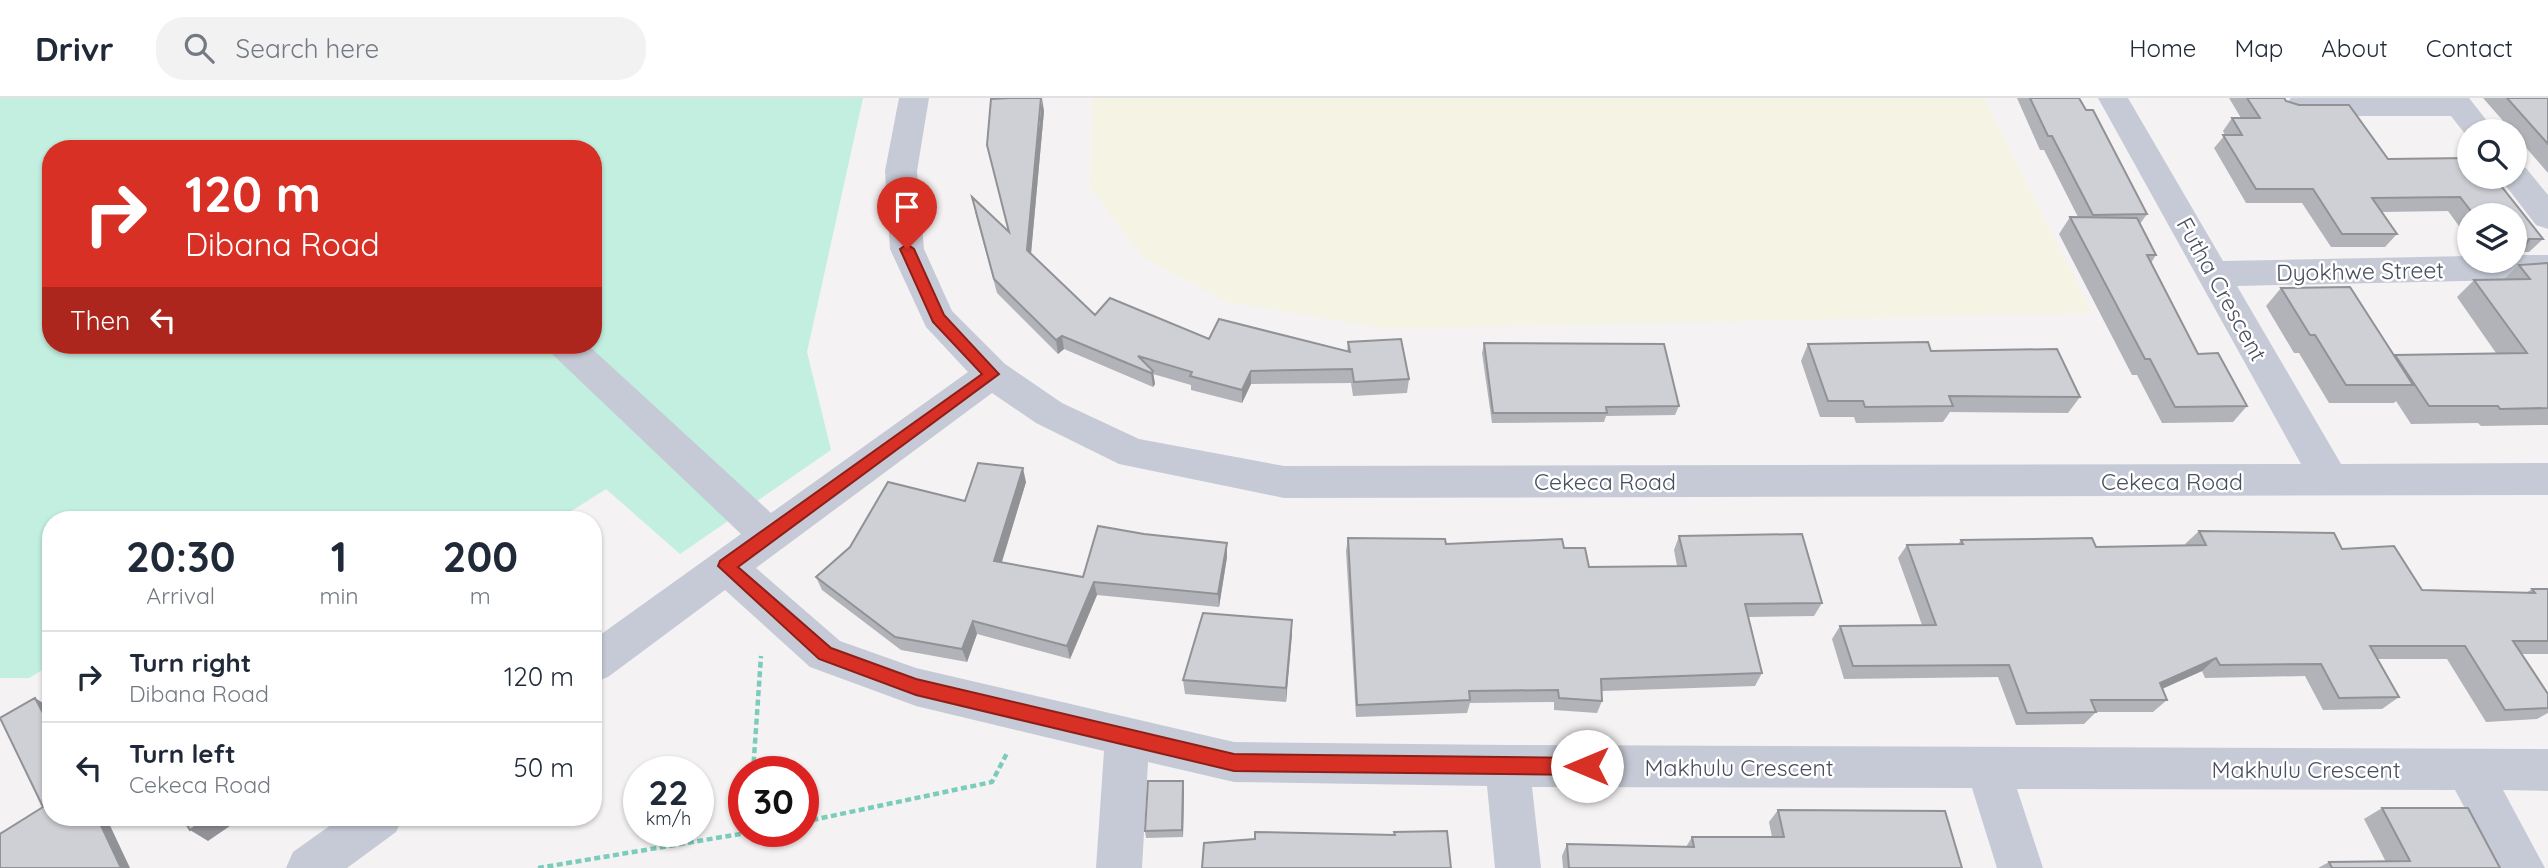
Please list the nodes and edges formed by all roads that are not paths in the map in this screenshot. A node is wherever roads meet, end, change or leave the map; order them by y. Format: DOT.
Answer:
graph roads {
  1 [pos="914,98"];
  2 [pos="2113,98"];
  3 [pos="2456,102"];
  4 [pos="2289,106"];
  5 [pos="2469,119"];
  6 [pos="2525,189"];
  7 [pos="2548,217"];
  8 [pos="2548,267"];
  9 [pos="2213,274"];
  10 [pos="575,354"];
  11 [pos="992,374"];
  12 [pos="2548,479"];
  13 [pos="2330,480"];
  14 [pos="769,536"];
  15 [pos="726,566"];
  16 [pos="602,657"];
  17 [pos="1128,738"];
  18 [pos="1507,766"];
  19 [pos="1988,768"];
  20 [pos="2468,770"];
  21 [pos="2548,770"];
  22 [pos="367,826"];
  23 [pos="309,868"];
  24 [pos="1119,868"];
  25 [pos="1518,868"];
  26 [pos="2020,868"];
  27 [pos="2522,868"];
  1 -- 11 [label="street, Cekeca Road"];
  2 -- 9 [label="street, Futha Crescent"];
  3 -- 4 [label="street"];
  3 -- 5 [label="street"];
  6 -- 7 [label="street"];
  8 -- 9 [label="street, Dyokhwe Street"];
  9 -- 13 [label="street, Futha Crescent"];
  10 -- 14 [label="street"];
  11 -- 13 [label="street, Cekeca Road"];
  11 -- 14 [label="street"];
  12 -- 13 [label="street, Cekeca Road"];
  14 -- 15 [label="street"];
  15 -- 16 [label="street"];
  15 -- 17 [label="street, Makhulu Crescent"];
  17 -- 18 [label="street, Makhulu Crescent"];
  17 -- 24 [label="street"];
  18 -- 19 [label="street, Makhulu Crescent"];
  18 -- 25 [label="street"];
  19 -- 20 [label="street, Makhulu Crescent"];
  19 -- 26 [label="street"];
  20 -- 21 [label="street, Makhulu Crescent"];
  20 -- 27 [label="street"];
  22 -- 23 [label="street"];
}
